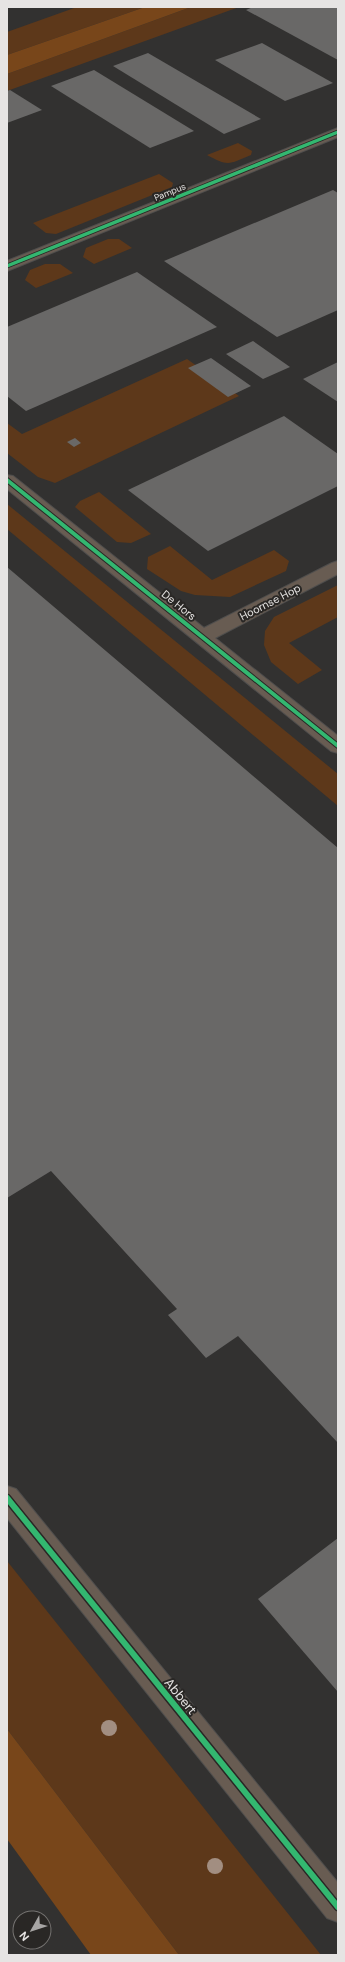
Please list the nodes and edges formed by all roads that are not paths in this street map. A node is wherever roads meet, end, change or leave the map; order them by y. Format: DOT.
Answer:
graph roads {
  1 [pos="338,132"];
  2 [pos="7,266"];
  3 [pos="7,480"];
  4 [pos="338,566"];
  5 [pos="202,637"];
  6 [pos="338,746"];
  7 [pos="7,1498"];
  8 [pos="338,1907"];
  1 -- 2 [label="street, Pampus"];
  3 -- 5 [label="street, De Hors"];
  4 -- 5 [label="street, Hoornse Hop"];
  5 -- 6 [label="street, De Hors"];
  7 -- 8 [label="street, Abbert"];
}
